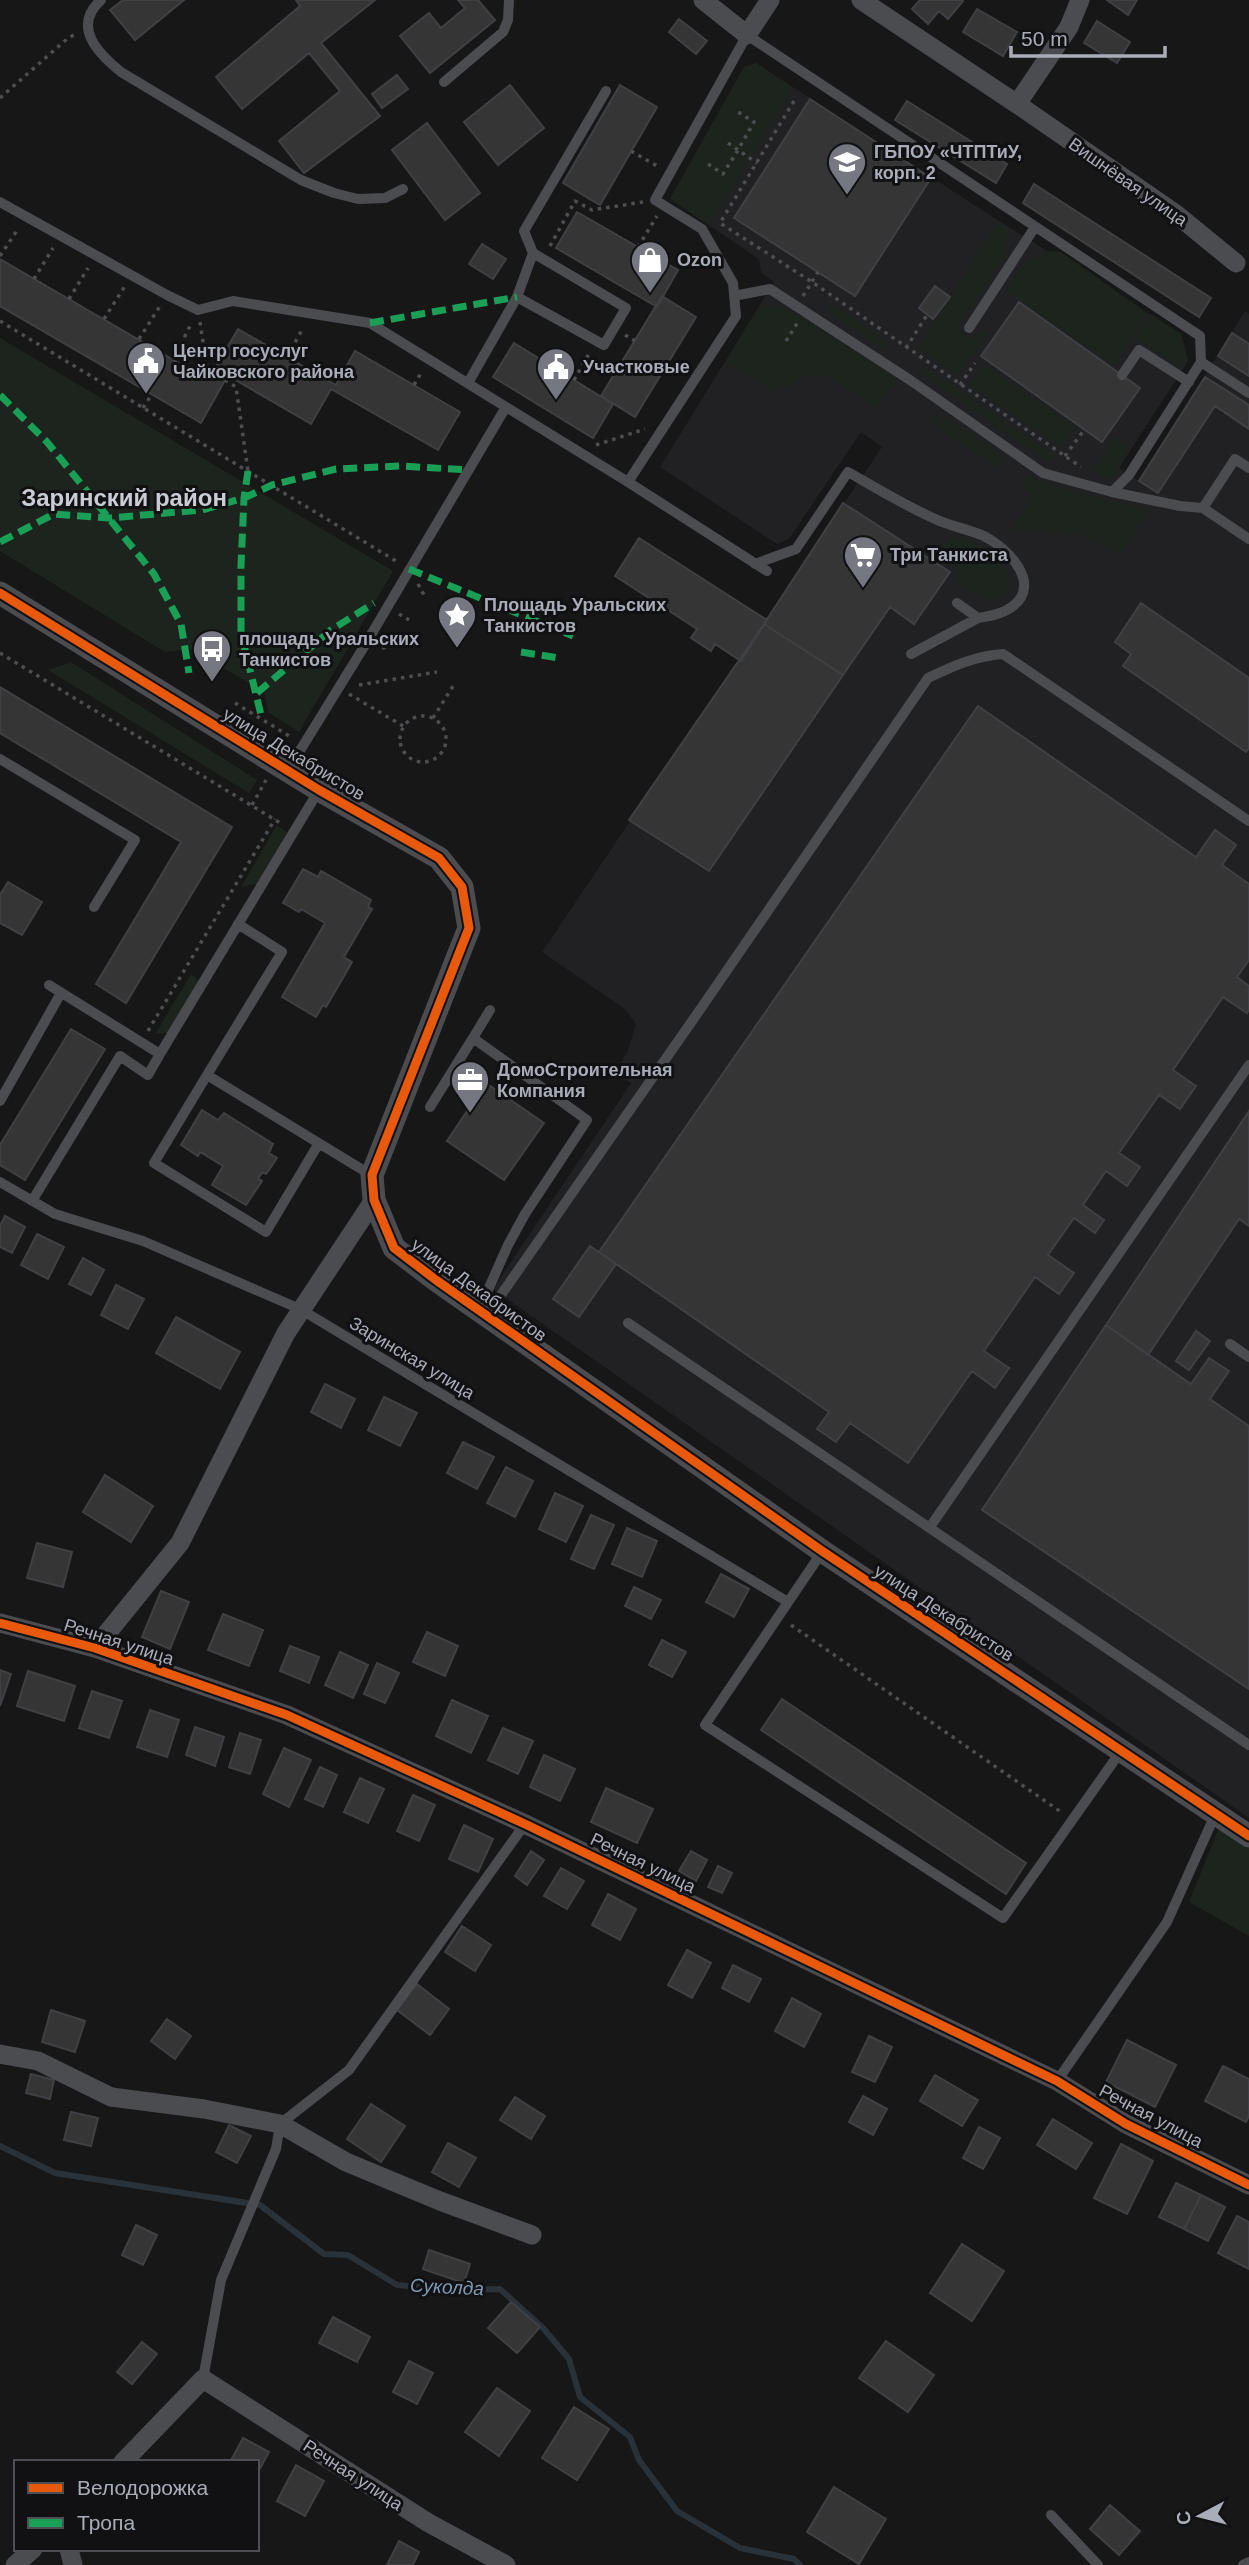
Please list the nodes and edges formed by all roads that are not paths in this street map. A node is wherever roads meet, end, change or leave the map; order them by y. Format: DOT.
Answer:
graph roads {
  1 [pos="101,0"];
  2 [pos="509,0"];
  3 [pos="703,0"];
  4 [pos="770,0"];
  5 [pos="862,0"];
  6 [pos="1080,0"];
  7 [pos="747,35"];
  8 [pos="444,82"];
  9 [pos="606,91"];
  10 [pos="1017,104"];
  11 [pos="403,189"];
  12 [pos="0,202"];
  13 [pos="1035,227"];
  14 [pos="533,253"];
  15 [pos="1236,263"];
  16 [pos="734,296"];
  17 [pos="517,297"];
  18 [pos="969,328"];
  19 [pos="1202,362"];
  20 [pos="1122,375"];
  21 [pos="1189,382"];
  22 [pos="468,383"];
  23 [pos="1249,393"];
  24 [pos="506,407"];
  25 [pos="1249,468"];
  26 [pos="628,482"];
  27 [pos="1112,492"];
  28 [pos="1203,508"];
  29 [pos="1249,539"];
  30 [pos="755,564"];
  31 [pos="767,571"];
  32 [pos="0,593"];
  33 [pos="957,603"];
  34 [pos="978,618"];
  35 [pos="911,654"];
  36 [pos="0,759"];
  37 [pos="288,770"];
  38 [pos="319,790"];
  39 [pos="1249,821"];
  40 [pos="94,908"];
  41 [pos="238,925"];
  42 [pos="49,985"];
  43 [pos="61,993"];
  44 [pos="490,1010"];
  45 [pos="473,1038"];
  46 [pos="160,1054"];
  47 [pos="1249,1065"];
  48 [pos="207,1075"];
  49 [pos="0,1101"];
  50 [pos="430,1107"];
  51 [pos="319,1143"];
  52 [pos="372,1175"];
  53 [pos="0,1182"];
  54 [pos="374,1200"];
  55 [pos="32,1201"];
  56 [pos="300,1309"];
  57 [pos="482,1313"];
  58 [pos="628,1324"];
  59 [pos="1230,1344"];
  60 [pos="1249,1357"];
  61 [pos="930,1527"];
  62 [pos="822,1551"];
  63 [pos="788,1602"];
  64 [pos="0,1623"];
  65 [pos="95,1648"];
  66 [pos="1249,1745"];
  67 [pos="1123,1750"];
  68 [pos="1215,1814"];
  69 [pos="526,1824"];
  70 [pos="1249,1836"];
  71 [pos="0,2054"];
  72 [pos="1057,2081"];
  73 [pos="280,2124"];
  74 [pos="1249,2185"];
  75 [pos="532,2235"];
  76 [pos="203,2379"];
  77 [pos="125,2460"];
  78 [pos="1051,2515"];
  79 [pos="31,2551"];
  80 [pos="1249,2562"];
  81 [pos="15,2565"];
  82 [pos="506,2565"];
  83 [pos="1098,2565"];
  84 [pos="1243,2565"];
  1 -- 11 [label="lane"];
  2 -- 8 [label="lane"];
  3 -- 7 [label="street"];
  4 -- 7 [label="street"];
  5 -- 10 [label="street, Вишнёвая улица"];
  6 -- 10 [label="street"];
  7 -- 13 [label="lane"];
  7 -- 16 [label="lane"];
  9 -- 14 [label="lane"];
  10 -- 15 [label="street, Вишнёвая улица"];
  12 -- 22 [label="lane"];
  13 -- 18 [label="lane"];
  13 -- 19 [label="lane"];
  14 -- 17 [label="lane"];
  14 -- 17 [label="lane"];
  16 -- 26 [label="lane"];
  16 -- 27 [label="lane"];
  17 -- 22 [label="lane"];
  19 -- 21 [label="lane"];
  19 -- 23 [label="lane"];
  20 -- 21 [label="lane"];
  21 -- 27 [label="lane"];
  22 -- 24 [label="lane"];
  24 -- 26 [label="lane"];
  24 -- 37 [label="lane"];
  25 -- 28 [label="lane"];
  26 -- 30 [label="lane"];
  27 -- 28 [label="lane"];
  28 -- 29 [label="lane"];
  30 -- 31 [label="lane"];
  30 -- 34 [label="lane"];
  32 -- 37 [label="street, улица Декабристов"];
  33 -- 34 [label="lane"];
  34 -- 35 [label="lane"];
  36 -- 40 [label="lane"];
  37 -- 38 [label="street, улица Декабристов"];
  38 -- 41 [label="lane"];
  38 -- 52 [label="street, улица Декабристов"];
  39 -- 57 [label="lane"];
  41 -- 46 [label="lane"];
  41 -- 48 [label="lane"];
  42 -- 43 [label="lane"];
  43 -- 46 [label="lane"];
  43 -- 49 [label="lane"];
  44 -- 45 [label="lane"];
  45 -- 50 [label="lane"];
  45 -- 57 [label="lane"];
  46 -- 55 [label="lane"];
  47 -- 61 [label="lane"];
  48 -- 51 [label="lane"];
  48 -- 51 [label="lane"];
  51 -- 52 [label="lane"];
  52 -- 54 [label="street, улица Декабристов"];
  53 -- 55 [label="lane, Заринская улица"];
  54 -- 56 [label="street"];
  54 -- 57 [label="street, улица Декабристов"];
  55 -- 56 [label="lane, Заринская улица"];
  56 -- 63 [label="lane, Заринская улица"];
  56 -- 65 [label="street"];
  57 -- 62 [label="street, улица Декабристов"];
  58 -- 61 [label="lane"];
  59 -- 60 [label="lane"];
  61 -- 66 [label="lane"];
  62 -- 63 [label="lane"];
  62 -- 67 [label="street, улица Декабристов"];
  63 -- 67 [label="lane"];
  64 -- 65 [label="street, Речная улица"];
  65 -- 69 [label="street, Речная улица"];
  67 -- 68 [label="street, улица Декабристов"];
  68 -- 70 [label="street, улица Декабристов"];
  68 -- 72 [label="lane"];
  69 -- 72 [label="street, Речная улица"];
  69 -- 73 [label="lane"];
  71 -- 73 [label="street"];
  72 -- 74 [label="street, Речная улица"];
  73 -- 75 [label="street"];
  73 -- 76 [label="lane"];
  76 -- 77 [label="street"];
  76 -- 82 [label="street, Речная улица"];
  78 -- 83 [label="lane"];
  79 -- 81 [label="street"];
  80 -- 84 [label="lane"];
}
